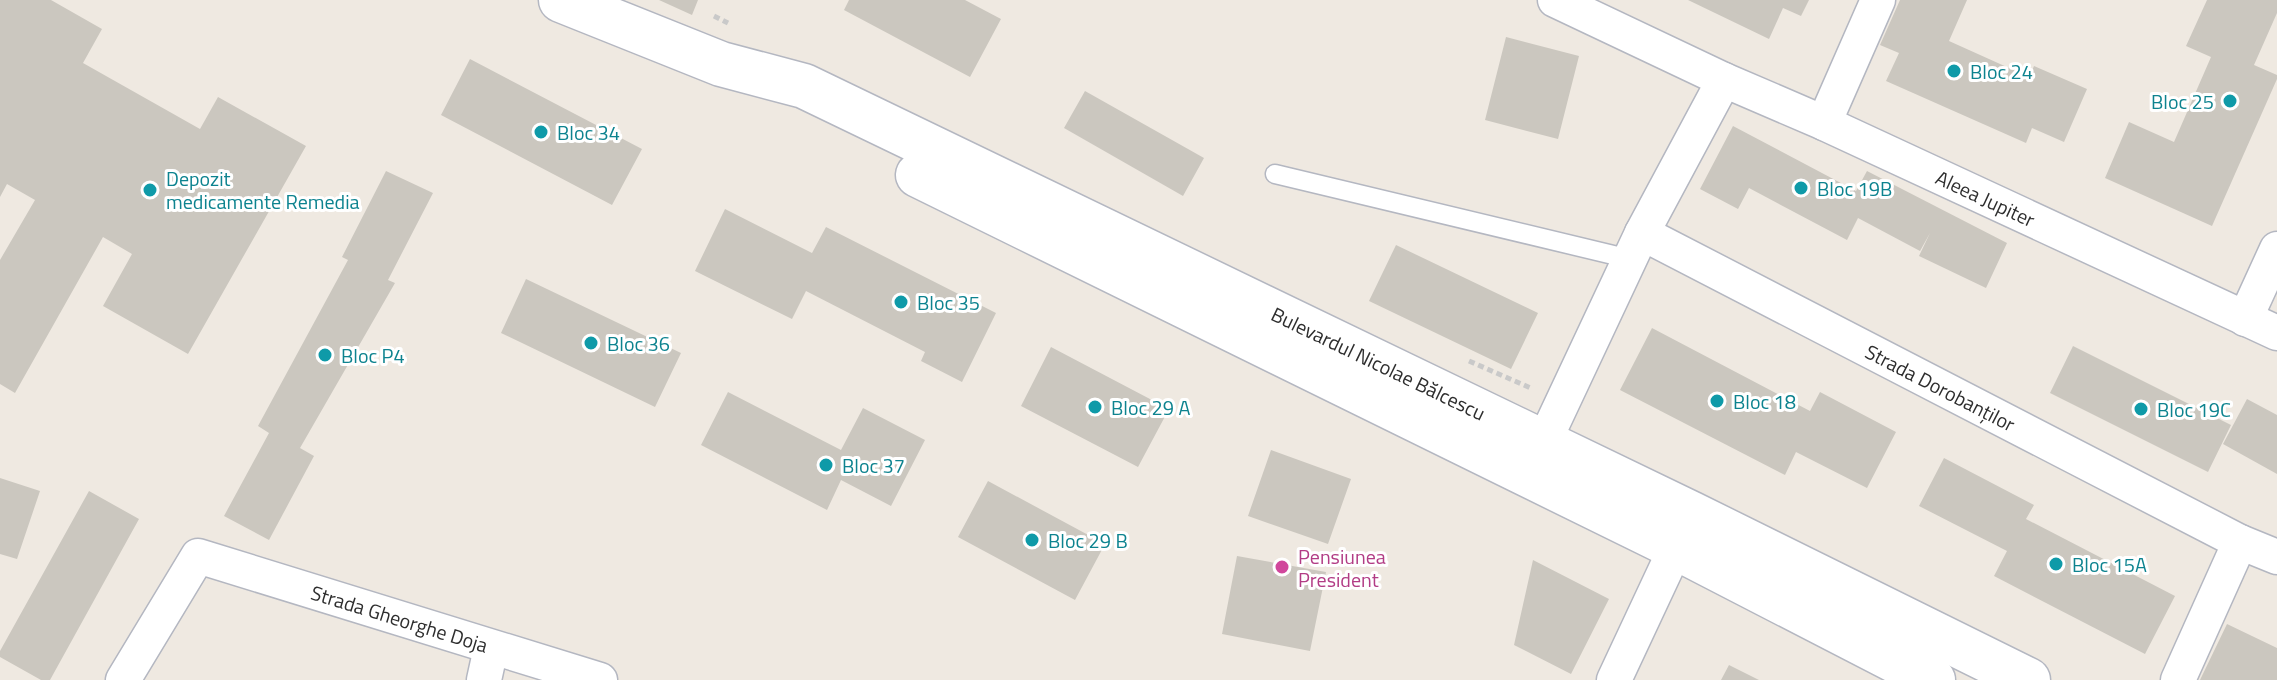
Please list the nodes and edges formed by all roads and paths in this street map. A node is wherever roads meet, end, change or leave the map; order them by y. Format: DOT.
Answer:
graph roads {
  1 [pos="561,0"];
  2 [pos="1555,0"];
  3 [pos="1878,0"];
  4 [pos="1724,80"];
  5 [pos="1824,123"];
  6 [pos="1275,174"];
  7 [pos="1636,246"];
  8 [pos="2277,249"];
  9 [pos="2245,319"];
  10 [pos="2277,333"];
  11 [pos="1536,460"];
  12 [pos="1684,531"];
  13 [pos="2240,542"];
  14 [pos="2277,557"];
  15 [pos="488,664"];
  16 [pos="123,680"];
  17 [pos="600,680"];
  18 [pos="1614,680"];
  19 [pos="1933,680"];
  20 [pos="2028,680"];
  21 [pos="2178,680"];
  1 -- 11 [label="main road, Bulevardul Nicolae Bălcescu"];
  2 -- 4 [label="street, Aleea Jupiter"];
  3 -- 5 [label="street"];
  4 -- 5 [label="street, Aleea Jupiter"];
  4 -- 7 [label="street"];
  5 -- 9 [label="street, Aleea Jupiter"];
  6 -- 7 [label="lane"];
  7 -- 11 [label="street"];
  7 -- 13 [label="street, Strada Dorobanților"];
  8 -- 9 [label="street"];
  9 -- 10 [label="street, Aleea Jupiter"];
  11 -- 12 [label="main road, Bulevardul Nicolae Bălcescu"];
  12 -- 18 [label="street"];
  12 -- 19 [label="main road, Bulevardul Nicolae Bălcescu"];
  12 -- 20 [label="main road, Bulevardul Nicolae Bălcescu"];
  13 -- 14 [label="street"];
  13 -- 21 [label="street"];
  15 -- 16 [label="street, Strada Gheorghe Doja"];
  15 -- 17 [label="street, Strada Gheorghe Doja"];
}
